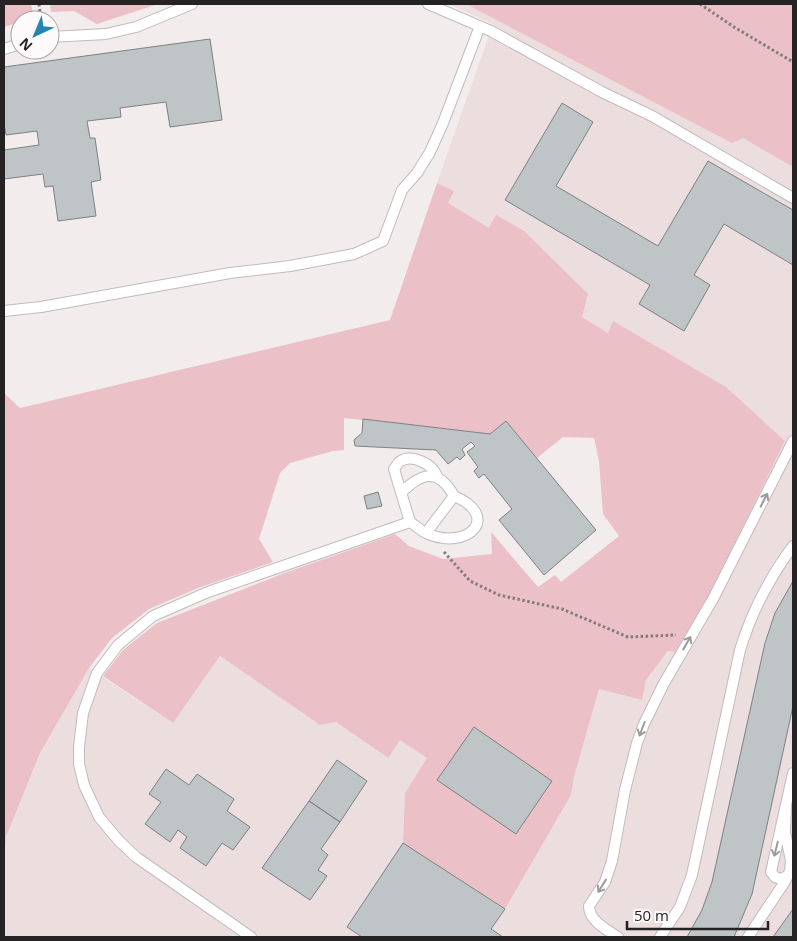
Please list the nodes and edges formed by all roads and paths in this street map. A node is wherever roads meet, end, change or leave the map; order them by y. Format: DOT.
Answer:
graph roads {
  1 [pos="192,4"];
  2 [pos="428,4"];
  3 [pos="700,4"];
  4 [pos="480,26"];
  5 [pos="60,36"];
  6 [pos="793,62"];
  7 [pos="793,198"];
  8 [pos="4,312"];
  9 [pos="793,441"];
  10 [pos="437,476"];
  11 [pos="401,493"];
  12 [pos="454,496"];
  13 [pos="410,522"];
  14 [pos="426,533"];
  15 [pos="793,546"];
  16 [pos="444,552"];
  17 [pos="692,634"];
  18 [pos="793,773"];
  19 [pos="786,807"];
  20 [pos="787,876"];
  21 [pos="251,937"];
  22 [pos="618,937"];
  23 [pos="660,937"];
  24 [pos="748,937"];
  1 -- 5 [label="lane"];
  2 -- 4 [label="lane"];
  3 -- 6 [label="path"];
  4 -- 7 [label="lane"];
  4 -- 8 [label="lane"];
  17 -- 9 [label="lane, one-way"];
  10 -- 11 [label="lane"];
  10 -- 11 [label="lane"];
  10 -- 12 [label="lane"];
  11 -- 13 [label="lane"];
  12 -- 14 [label="lane"];
  12 -- 14 [label="lane"];
  13 -- 14 [label="lane"];
  13 -- 21 [label="lane"];
  15 -- 23 [label="lane"];
  16 -- 17 [label="path"];
  17 -- 22 [label="lane"];
  18 -- 19 [label="lane"];
  19 -- 20 [label="lane"];
  19 -- 20 [label="lane, one-way"];
  20 -- 24 [label="lane"];
}
